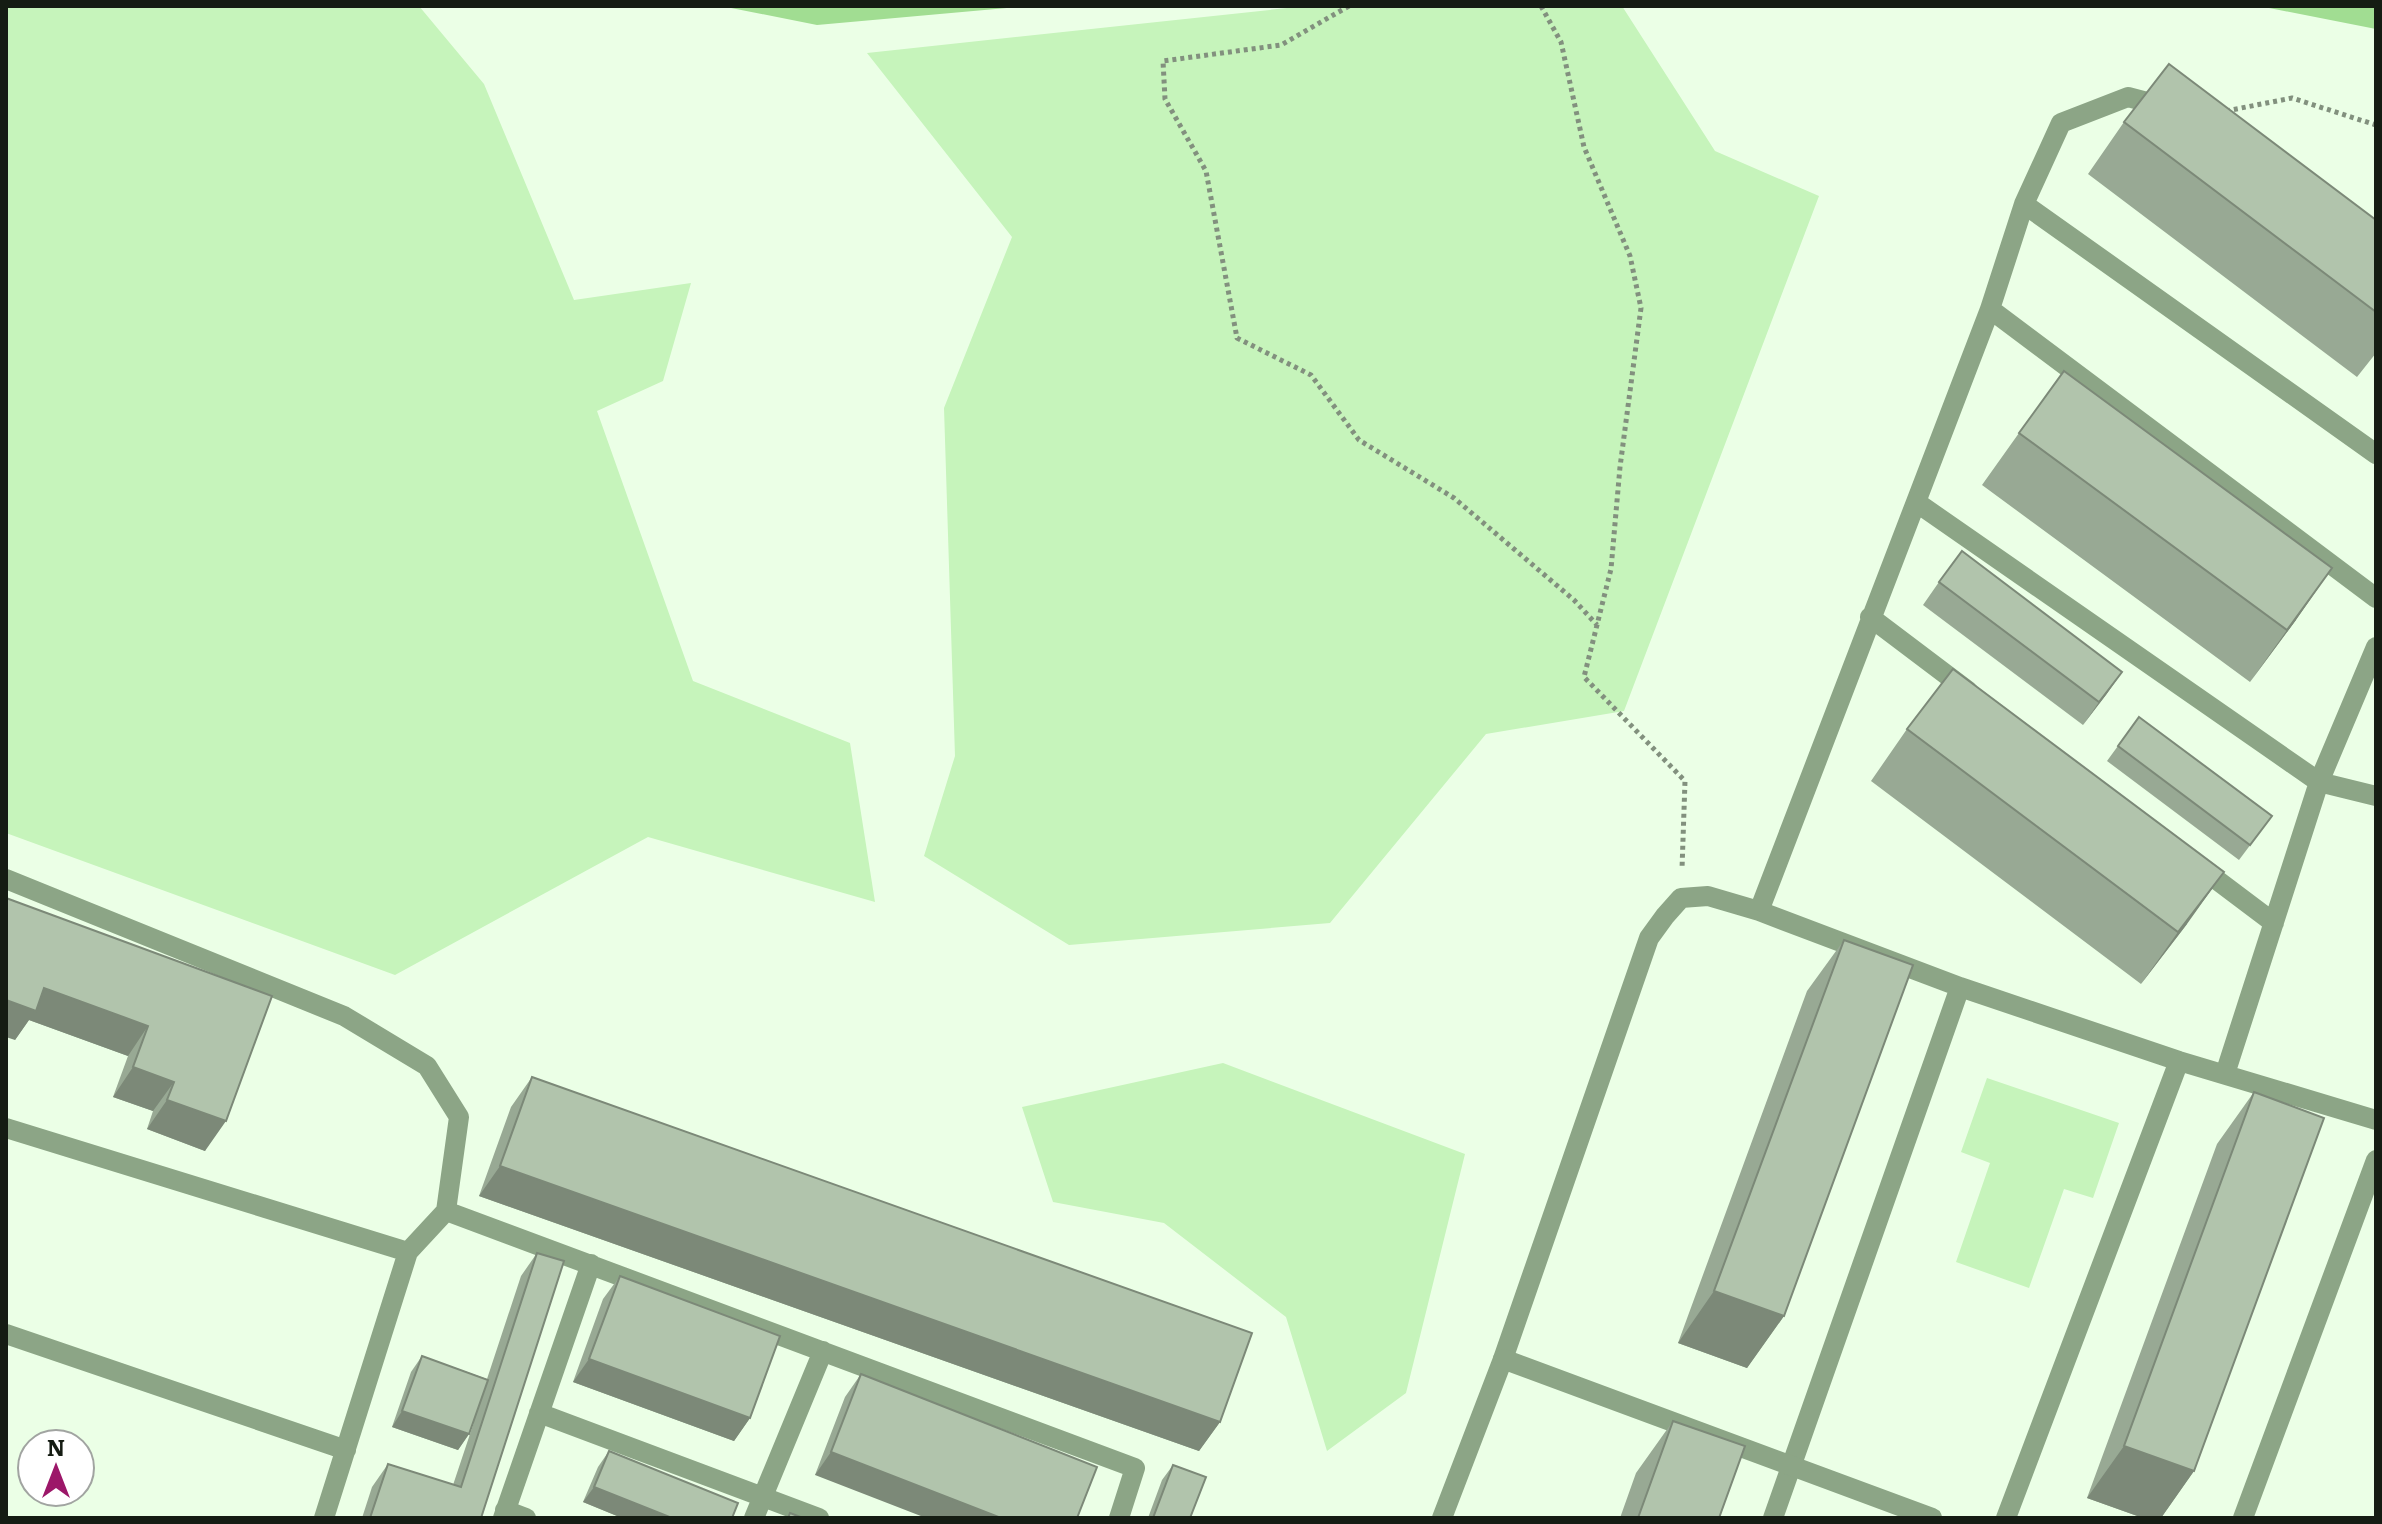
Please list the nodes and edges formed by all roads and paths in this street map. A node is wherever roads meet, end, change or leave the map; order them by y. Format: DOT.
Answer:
graph roads {
  1 [pos="1349,6"];
  2 [pos="1541,6"];
  3 [pos="2203,116"];
  4 [pos="2376,125"];
  5 [pos="2024,204"];
  6 [pos="1990,309"];
  7 [pos="2376,454"];
  8 [pos="1916,502"];
  9 [pos="2376,598"];
  10 [pos="1870,617"];
  11 [pos="1597,625"];
  12 [pos="2376,647"];
  13 [pos="1984,703"];
  14 [pos="2319,782"];
  15 [pos="2376,796"];
  16 [pos="2186,856"];
  17 [pos="6,879"];
  18 [pos="1681,898"];
  19 [pos="1759,911"];
  20 [pos="2274,923"];
  21 [pos="1960,987"];
  22 [pos="2179,1061"];
  23 [pos="2225,1074"];
  24 [pos="2376,1120"];
  25 [pos="6,1128"];
  26 [pos="2376,1160"];
  27 [pos="446,1211"];
  28 [pos="408,1252"];
  29 [pos="591,1264"];
  30 [pos="6,1334"];
  31 [pos="823,1351"];
  32 [pos="1503,1359"];
  33 [pos="539,1413"];
  34 [pos="346,1450"];
  35 [pos="1791,1465"];
  36 [pos="763,1497"];
  37 [pos="504,1514"];
  38 [pos="324,1518"];
  39 [pos="526,1518"];
  40 [pos="754,1518"];
  41 [pos="819,1518"];
  42 [pos="1119,1518"];
  43 [pos="1442,1518"];
  44 [pos="1773,1518"];
  45 [pos="1932,1518"];
  46 [pos="2006,1518"];
  47 [pos="2243,1518"];
  1 -- 11 [label="path"];
  2 -- 11 [label="path"];
  3 -- 4 [label="path"];
  3 -- 5 [label="street"];
  5 -- 6 [label="street"];
  5 -- 7 [label="street"];
  6 -- 8 [label="street"];
  6 -- 9 [label="street"];
  8 -- 10 [label="street"];
  8 -- 14 [label="street"];
  10 -- 13 [label="street"];
  10 -- 19 [label="street"];
  11 -- 18 [label="path"];
  12 -- 14 [label="street"];
  14 -- 15 [label="street"];
  14 -- 20 [label="street"];
  16 -- 20 [label="street"];
  17 -- 27 [label="street"];
  18 -- 19 [label="street"];
  18 -- 32 [label="street"];
  19 -- 21 [label="street"];
  20 -- 23 [label="street"];
  21 -- 22 [label="street"];
  21 -- 35 [label="street"];
  22 -- 23 [label="street"];
  22 -- 46 [label="street"];
  23 -- 24 [label="street"];
  25 -- 28 [label="street"];
  26 -- 47 [label="street"];
  27 -- 28 [label="street"];
  27 -- 29 [label="street"];
  28 -- 34 [label="street"];
  29 -- 31 [label="street"];
  29 -- 33 [label="street"];
  30 -- 34 [label="street"];
  31 -- 36 [label="street"];
  31 -- 42 [label="street"];
  32 -- 35 [label="street"];
  32 -- 43 [label="street"];
  33 -- 36 [label="street"];
  33 -- 37 [label="street"];
  34 -- 38 [label="street"];
  35 -- 44 [label="street"];
  35 -- 45 [label="street"];
  36 -- 40 [label="street"];
  36 -- 41 [label="street"];
  37 -- 39 [label="street"];
}
